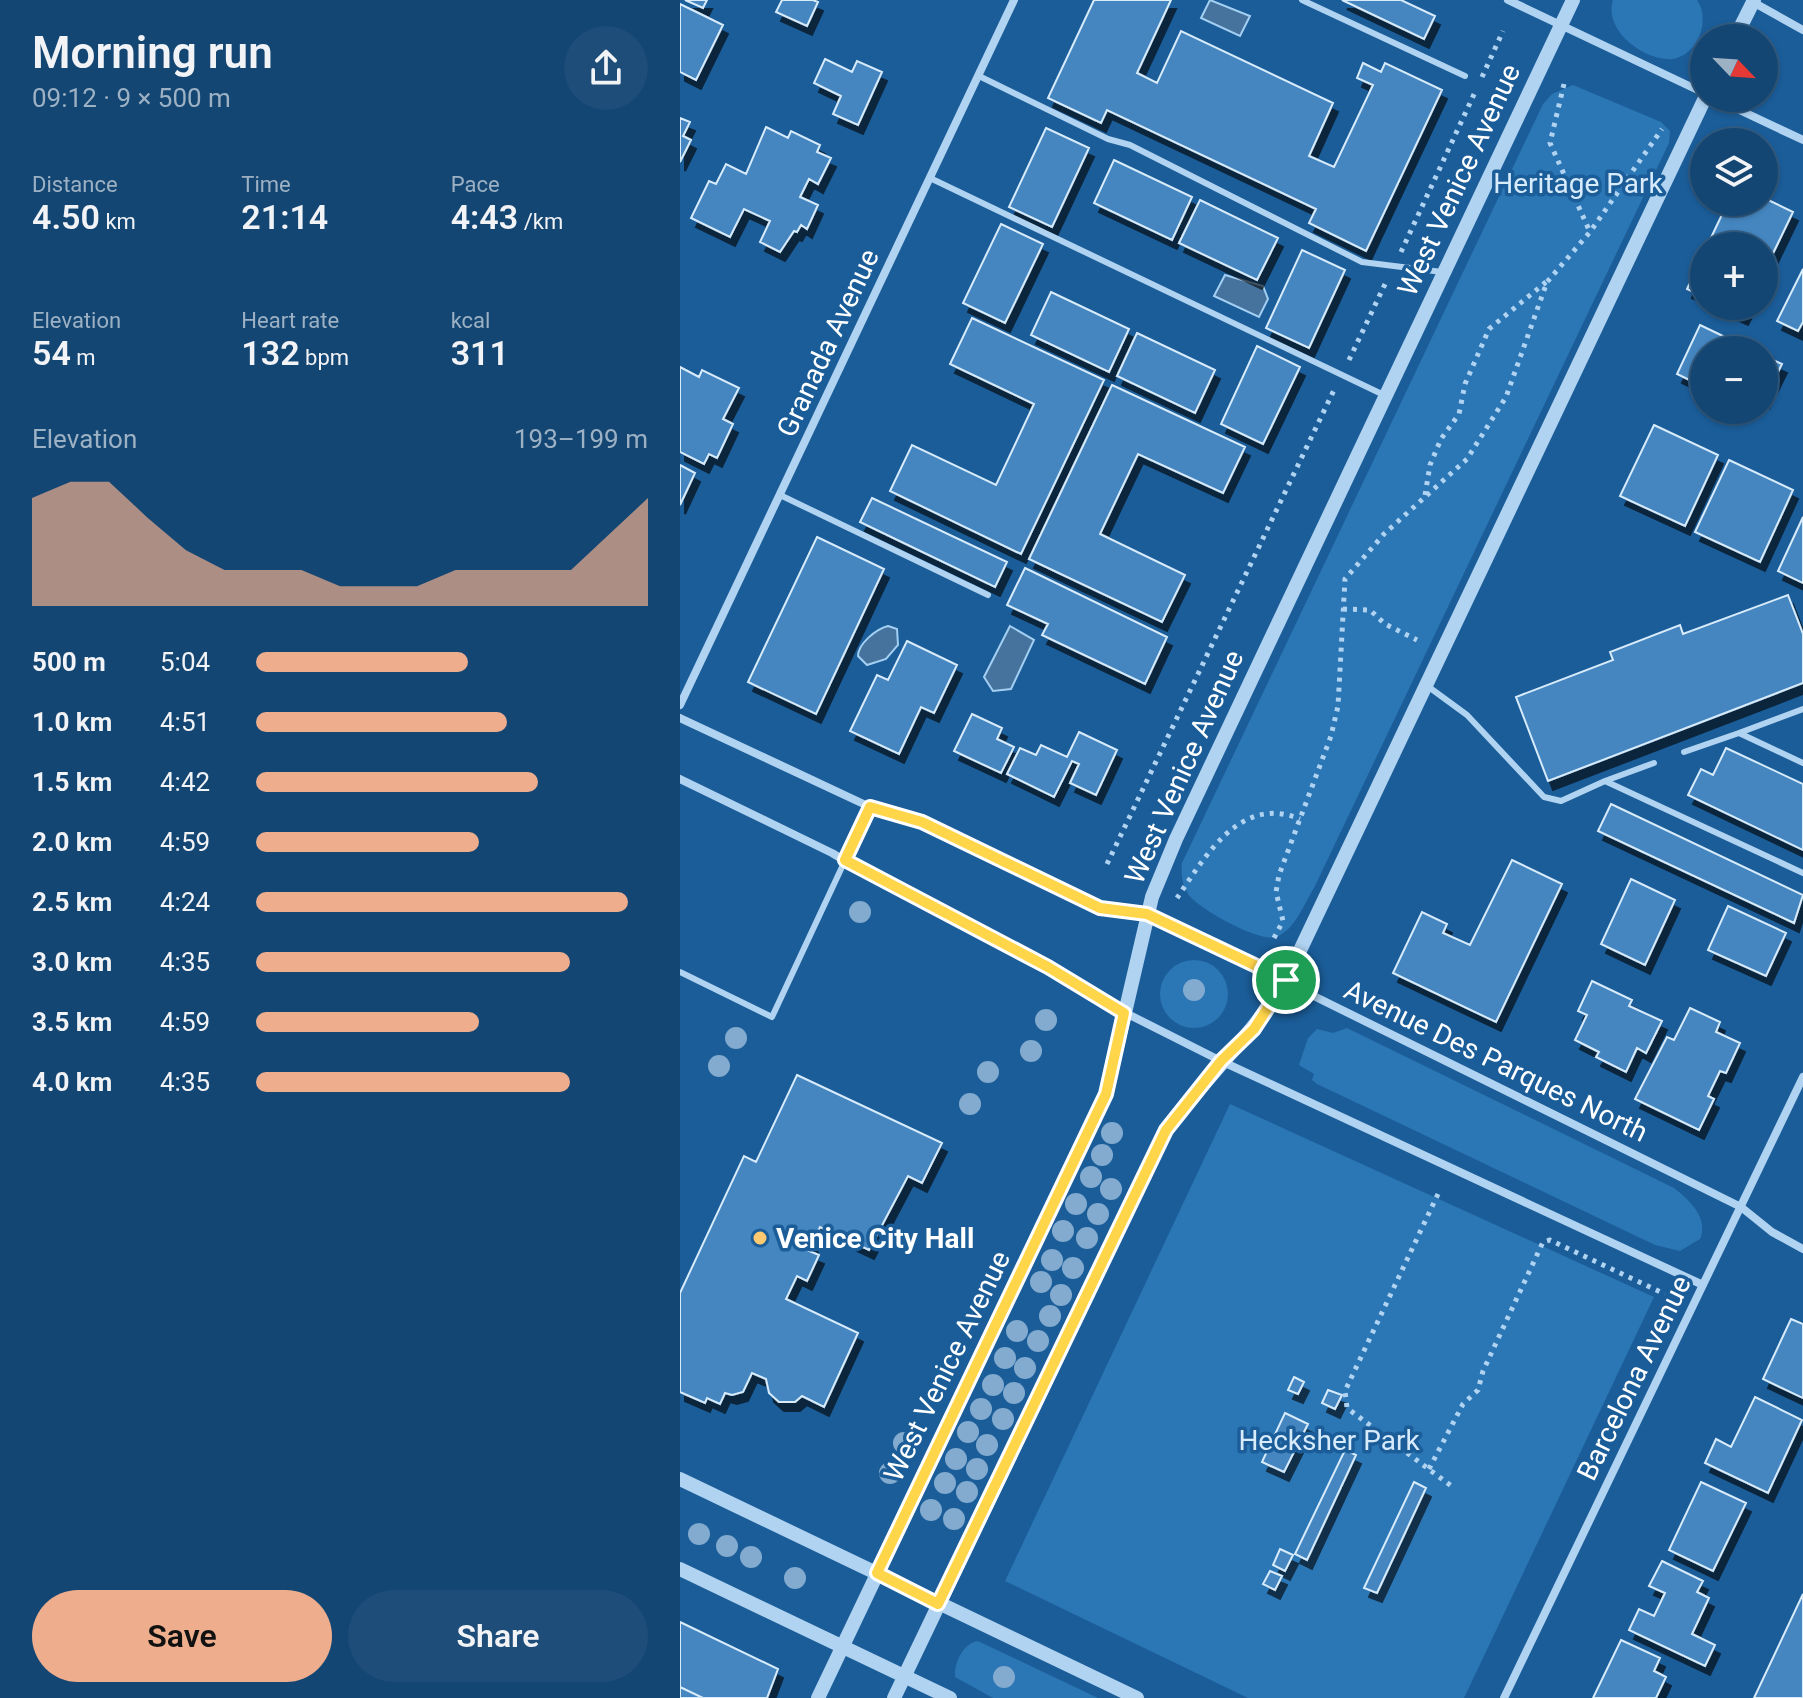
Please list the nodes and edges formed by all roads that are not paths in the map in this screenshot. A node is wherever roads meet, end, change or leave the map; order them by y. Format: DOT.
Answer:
graph roads {
  1 [pos="1014,0"];
  2 [pos="1302,0"];
  3 [pos="1508,0"];
  4 [pos="1573,0"];
  5 [pos="1752,1"];
  6 [pos="1741,24"];
  7 [pos="1561,26"];
  8 [pos="1803,30"];
  9 [pos="979,76"];
  10 [pos="1465,76"];
  11 [pos="1690,89"];
  12 [pos="1697,112"];
  13 [pos="1744,112"];
  14 [pos="1803,140"];
  15 [pos="930,178"];
  16 [pos="1445,272"];
  17 [pos="1386,396"];
  18 [pos="780,495"];
  19 [pos="988,595"];
  20 [pos="1426,685"];
  21 [pos="680,705"];
  22 [pos="1803,709"];
  23 [pos="680,718"];
  24 [pos="1739,733"];
  25 [pos="1684,752"];
  26 [pos="1654,763"];
  27 [pos="1803,763"];
  28 [pos="680,779"];
  29 [pos="1605,781"];
  30 [pos="870,807"];
  31 [pos="845,860"];
  32 [pos="1803,873"];
  33 [pos="1147,914"];
  34 [pos="680,972"];
  35 [pos="1286,980"];
  36 [pos="1124,1013"];
  37 [pos="1221,1061"];
  38 [pos="1803,1077"];
  39 [pos="1741,1207"];
  40 [pos="1803,1249"];
  41 [pos="1703,1285"];
  42 [pos="680,1479"];
  43 [pos="680,1569"];
  44 [pos="877,1573"];
  45 [pos="938,1604"];
  46 [pos="843,1646"];
  47 [pos="905,1676"];
  48 [pos="818,1698"];
  49 [pos="894,1698"];
  50 [pos="950,1698"];
  51 [pos="1137,1698"];
  52 [pos="1504,1698"];
  1 -- 9 [label="street, Granada Avenue"];
  2 -- 10 [label="lane"];
  3 -- 7 [label="street"];
  4 -- 7 [label="street, West Venice Avenue"];
  5 -- 6 [label="street"];
  5 -- 8 [label="street"];
  7 -- 11 [label="street"];
  7 -- 16 [label="street, West Venice Avenue"];
  9 -- 15 [label="street, Granada Avenue"];
  9 -- 16 [label="lane"];
  12 -- 20 [label="street"];
  13 -- 14 [label="street"];
  15 -- 17 [label="lane"];
  15 -- 18 [label="street, Granada Avenue"];
  16 -- 17 [label="street, West Venice Avenue"];
  17 -- 33 [label="street, West Venice Avenue"];
  18 -- 19 [label="lane"];
  18 -- 21 [label="street, Granada Avenue"];
  20 -- 29 [label="lane"];
  20 -- 35 [label="street"];
  22 -- 24 [label="lane"];
  23 -- 30 [label="street, Avenue Des Parques North"];
  24 -- 25 [label="lane"];
  24 -- 27 [label="lane"];
  26 -- 29 [label="lane"];
  28 -- 31 [label="street"];
  29 -- 32 [label="lane"];
  30 -- 31 [label="lane"];
  30 -- 33 [label="street, Avenue Des Parques North"];
  31 -- 34 [label="lane"];
  31 -- 36 [label="street"];
  33 -- 35 [label="street, Avenue Des Parques North"];
  33 -- 36 [label="street, West Venice Avenue"];
  35 -- 37 [label="street"];
  35 -- 39 [label="street, Avenue Des Parques North"];
  36 -- 37 [label="street"];
  36 -- 44 [label="street, West Venice Avenue"];
  37 -- 41 [label="street"];
  37 -- 45 [label="street"];
  38 -- 39 [label="street, Barcelona Avenue"];
  39 -- 40 [label="street, Avenue Des Parques North"];
  39 -- 41 [label="street, Barcelona Avenue"];
  41 -- 52 [label="street, Barcelona Avenue"];
  42 -- 44 [label="street"];
  43 -- 46 [label="street"];
  44 -- 45 [label="street"];
  44 -- 46 [label="street, West Venice Avenue"];
  45 -- 47 [label="street"];
  45 -- 51 [label="street"];
  46 -- 47 [label="street"];
  46 -- 48 [label="street, West Venice Avenue"];
  47 -- 49 [label="street"];
  47 -- 50 [label="street"];
}
